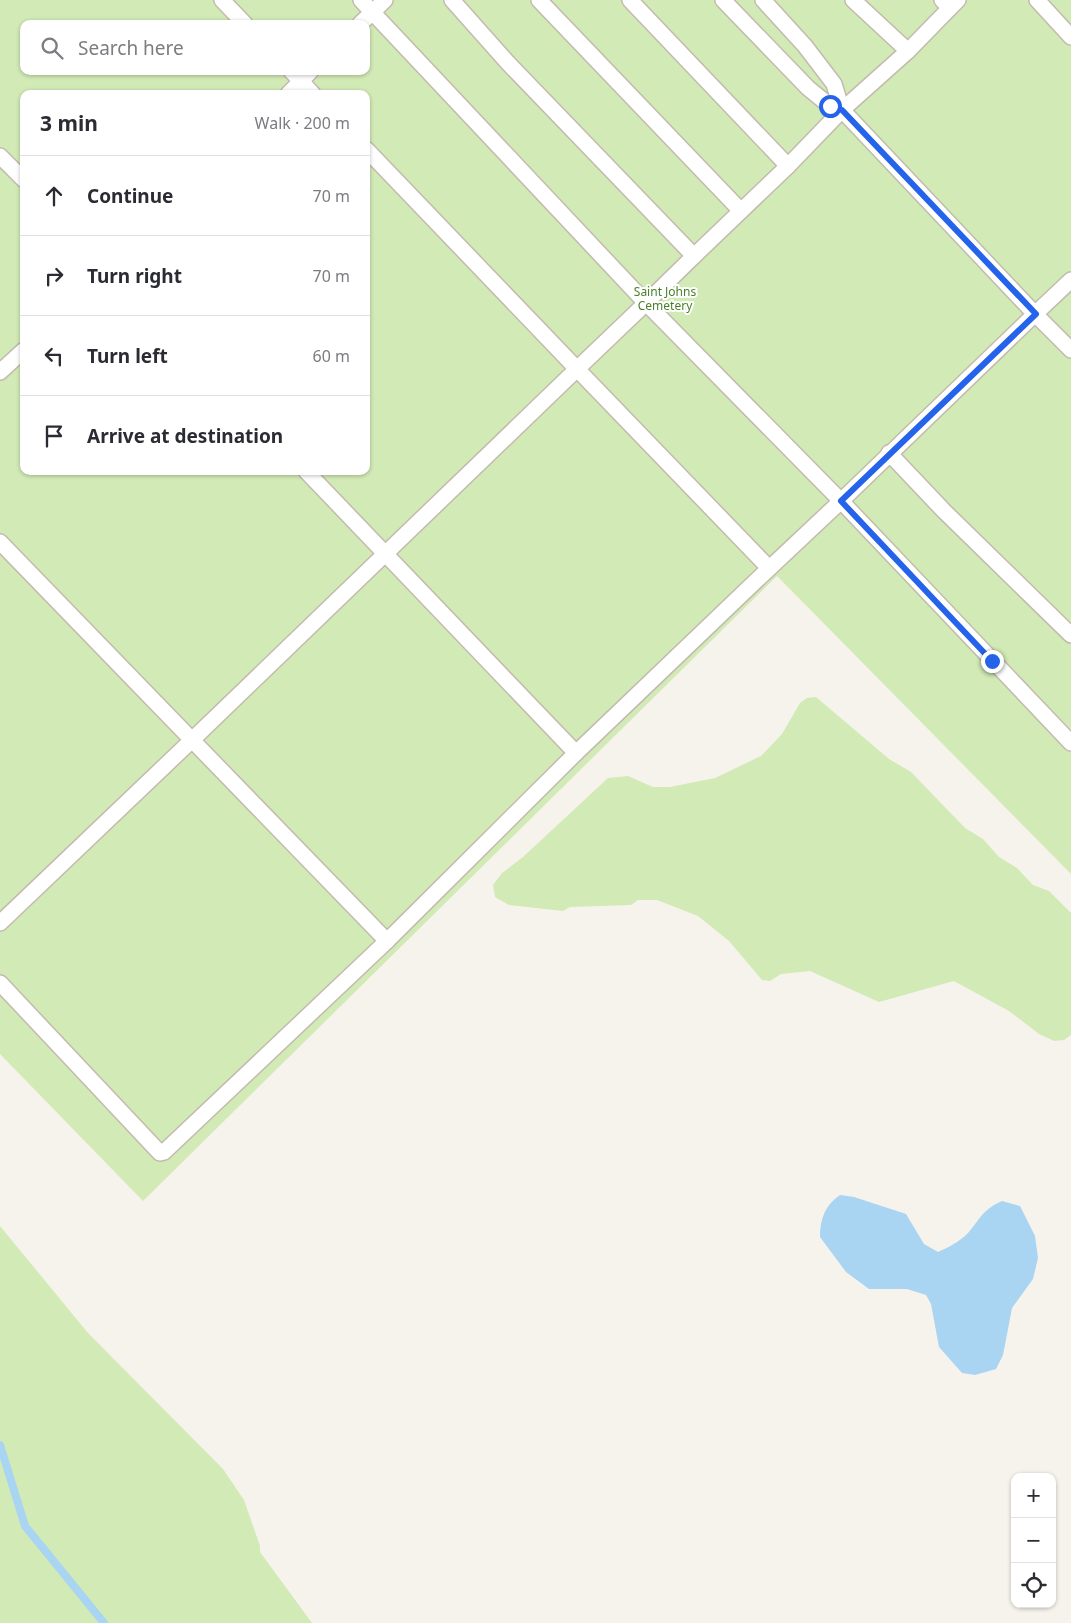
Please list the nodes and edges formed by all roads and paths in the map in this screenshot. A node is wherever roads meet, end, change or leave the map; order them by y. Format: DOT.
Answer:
graph roads {
  1 [pos="222,0"];
  2 [pos="361,0"];
  3 [pos="385,0"];
  4 [pos="452,0"];
  5 [pos="539,0"];
  6 [pos="630,0"];
  7 [pos="723,0"];
  8 [pos="762,0"];
  9 [pos="853,0"];
  10 [pos="1036,0"];
  11 [pos="950,3"];
  12 [pos="372,12"];
  13 [pos="241,20"];
  14 [pos="364,20"];
  15 [pos="1071,37"];
  16 [pos="908,51"];
  17 [pos="301,75"];
  18 [pos="291,90"];
  19 [pos="310,90"];
  20 [pos="842,110"];
  21 [pos="370,153"];
  22 [pos="0,156"];
  23 [pos="788,166"];
  24 [pos="20,176"];
  25 [pos="741,211"];
  26 [pos="694,256"];
  27 [pos="1071,280"];
  28 [pos="646,303"];
  29 [pos="1036,314"];
  30 [pos="1071,350"];
  31 [pos="20,354"];
  32 [pos="577,369"];
  33 [pos="0,372"];
  34 [pos="889,453"];
  35 [pos="310,475"];
  36 [pos="841,501"];
  37 [pos="0,542"];
  38 [pos="386,554"];
  39 [pos="769,568"];
  40 [pos="1071,635"];
  41 [pos="192,740"];
  42 [pos="1071,743"];
  43 [pos="576,752"];
  44 [pos="0,924"];
  45 [pos="387,941"];
  46 [pos="0,982"];
  1 -- 13 [label="lane"];
  2 -- 12 [label="lane"];
  3 -- 12 [label="lane"];
  4 -- 26 [label="lane"];
  5 -- 25 [label="lane"];
  6 -- 23 [label="lane"];
  7 -- 20 [label="lane"];
  8 -- 20 [label="lane"];
  9 -- 16 [label="lane"];
  10 -- 15 [label="lane"];
  11 -- 16 [label="lane"];
  12 -- 14 [label="lane"];
  12 -- 28 [label="lane"];
  16 -- 20 [label="lane"];
  17 -- 18 [label="lane"];
  17 -- 19 [label="lane"];
  20 -- 23 [label="lane"];
  20 -- 29 [label="lane"];
  21 -- 32 [label="lane"];
  22 -- 24 [label="lane"];
  23 -- 25 [label="lane"];
  25 -- 26 [label="lane"];
  26 -- 28 [label="lane"];
  27 -- 29 [label="lane"];
  28 -- 32 [label="lane"];
  28 -- 36 [label="lane"];
  29 -- 30 [label="lane"];
  29 -- 34 [label="lane"];
  31 -- 33 [label="lane"];
  32 -- 38 [label="lane"];
  32 -- 39 [label="lane"];
  34 -- 36 [label="lane"];
  34 -- 40 [label="lane"];
  35 -- 38 [label="lane"];
  36 -- 39 [label="lane"];
  36 -- 42 [label="lane"];
  37 -- 41 [label="lane"];
  38 -- 41 [label="lane"];
  38 -- 43 [label="lane"];
  39 -- 43 [label="lane"];
  41 -- 44 [label="lane"];
  41 -- 45 [label="lane"];
  43 -- 45 [label="lane"];
  45 -- 46 [label="lane"];
}
